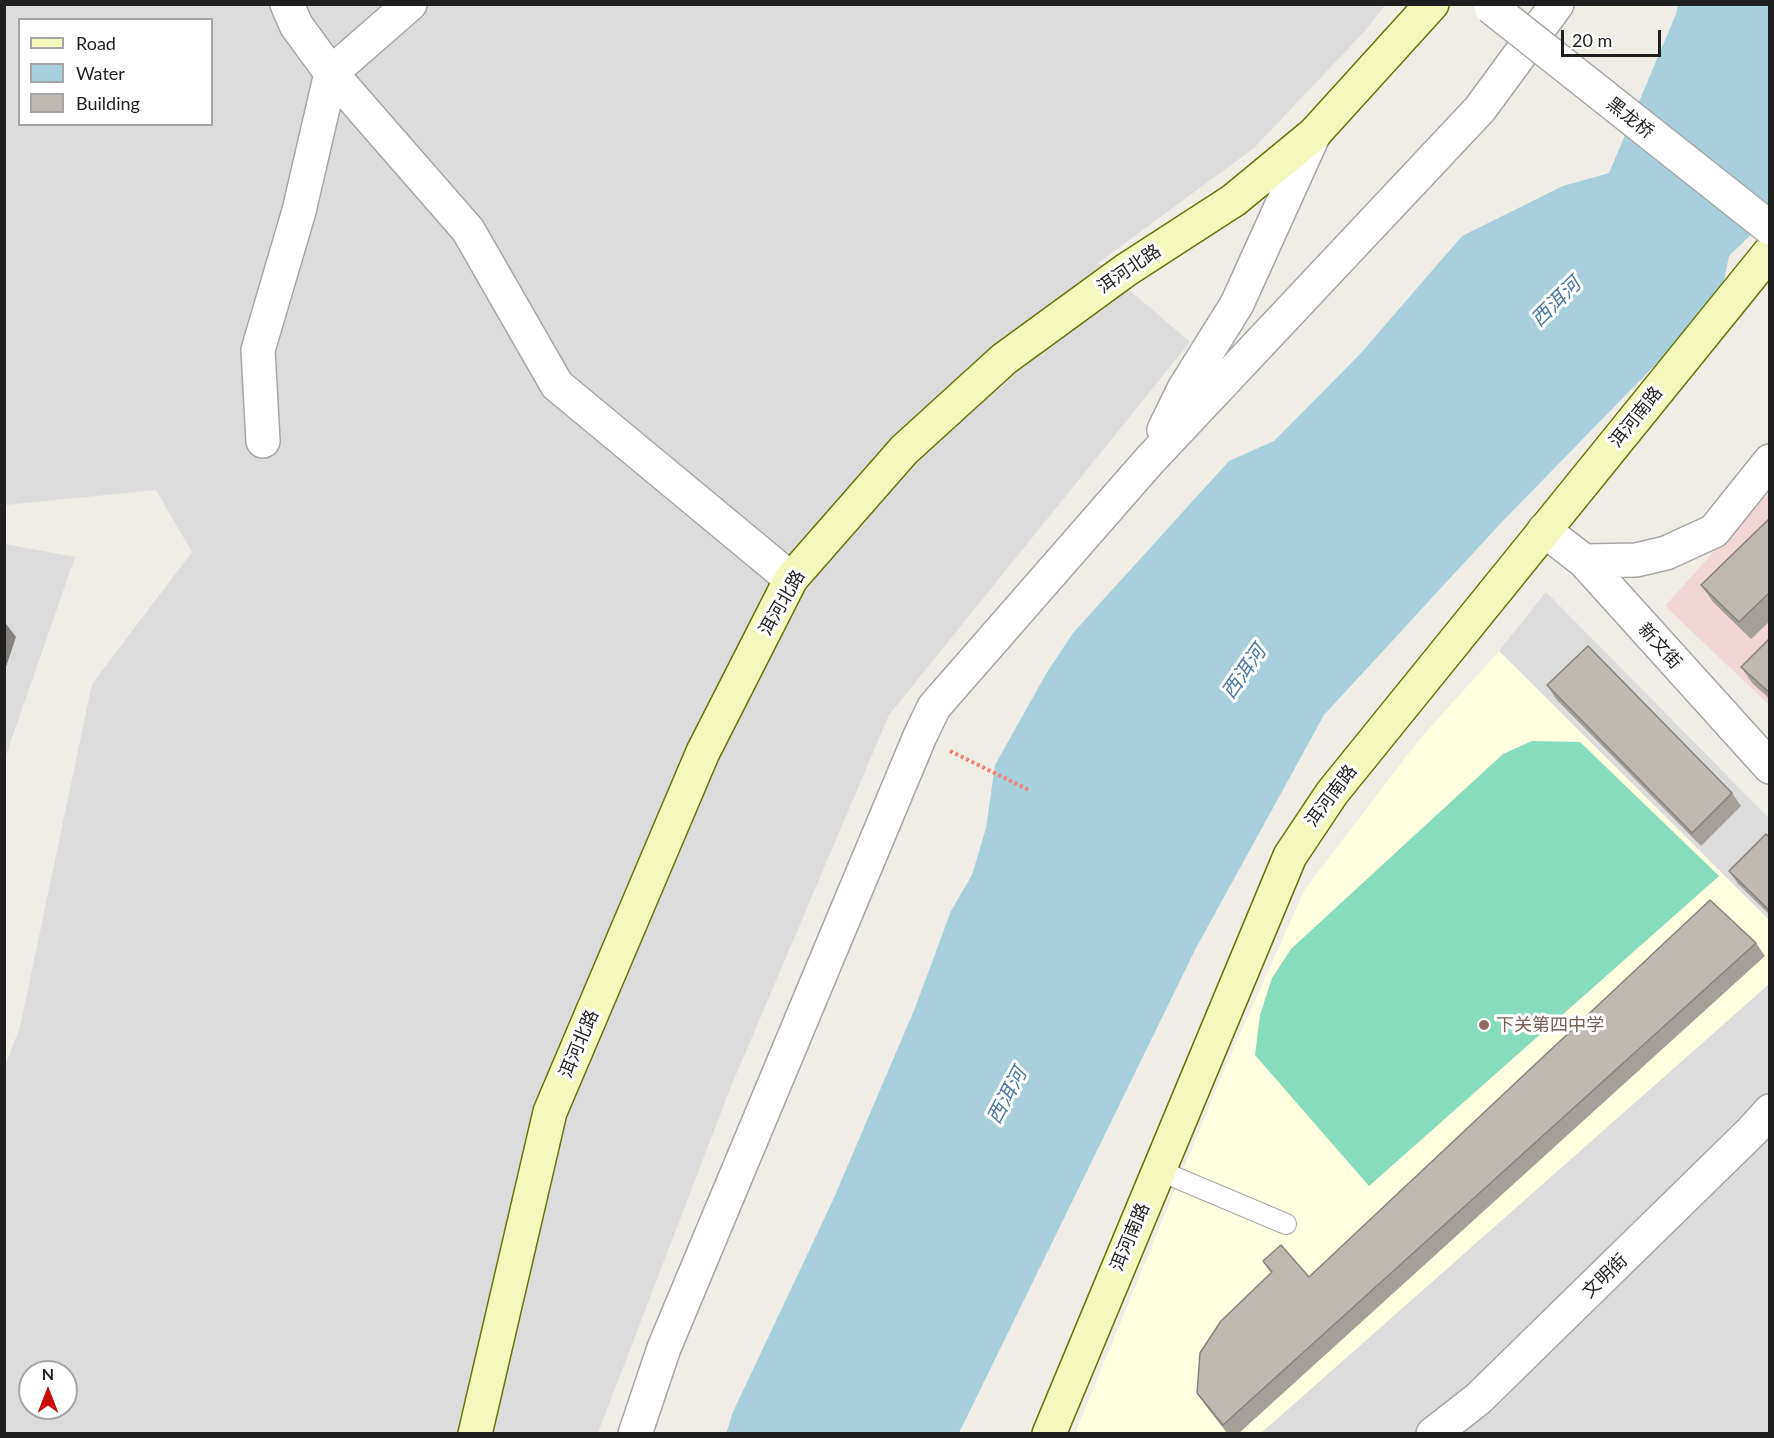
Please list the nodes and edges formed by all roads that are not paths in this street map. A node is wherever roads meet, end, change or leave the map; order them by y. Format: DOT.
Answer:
graph roads {
  1 [pos="287,4"];
  2 [pos="410,4"];
  3 [pos="1432,4"];
  4 [pos="1557,4"];
  5 [pos="1489,6"];
  6 [pos="331,73"];
  7 [pos="1314,134"];
  8 [pos="1770,228"];
  9 [pos="1770,252"];
  10 [pos="263,441"];
  11 [pos="1149,461"];
  12 [pos="1770,461"];
  13 [pos="1544,530"];
  14 [pos="1584,561"];
  15 [pos="791,579"];
  16 [pos="1770,767"];
  17 [pos="1770,1111"];
  18 [pos="1158,1170"];
  19 [pos="1286,1224"];
  20 [pos="475,1434"];
  21 [pos="635,1434"];
  22 [pos="1048,1434"];
  23 [pos="1433,1434"];
  1 -- 6 [label="street"];
  2 -- 6 [label="street"];
  3 -- 7 [label="street, 洱河北路"];
  4 -- 11 [label="street"];
  5 -- 8 [label="street, 黑龙桥, bridge"];
  6 -- 10 [label="street"];
  6 -- 15 [label="street"];
  7 -- 11 [label="street"];
  7 -- 15 [label="street, 洱河北路"];
  9 -- 13 [label="street, 洱河南路"];
  11 -- 21 [label="street"];
  12 -- 14 [label="street"];
  13 -- 14 [label="street, 新文街"];
  13 -- 18 [label="street, 洱河南路"];
  14 -- 16 [label="street, 新文街"];
  15 -- 20 [label="street, 洱河北路"];
  17 -- 23 [label="street, 文明街"];
  18 -- 19 [label="lane"];
  18 -- 22 [label="street, 洱河南路"];
}
